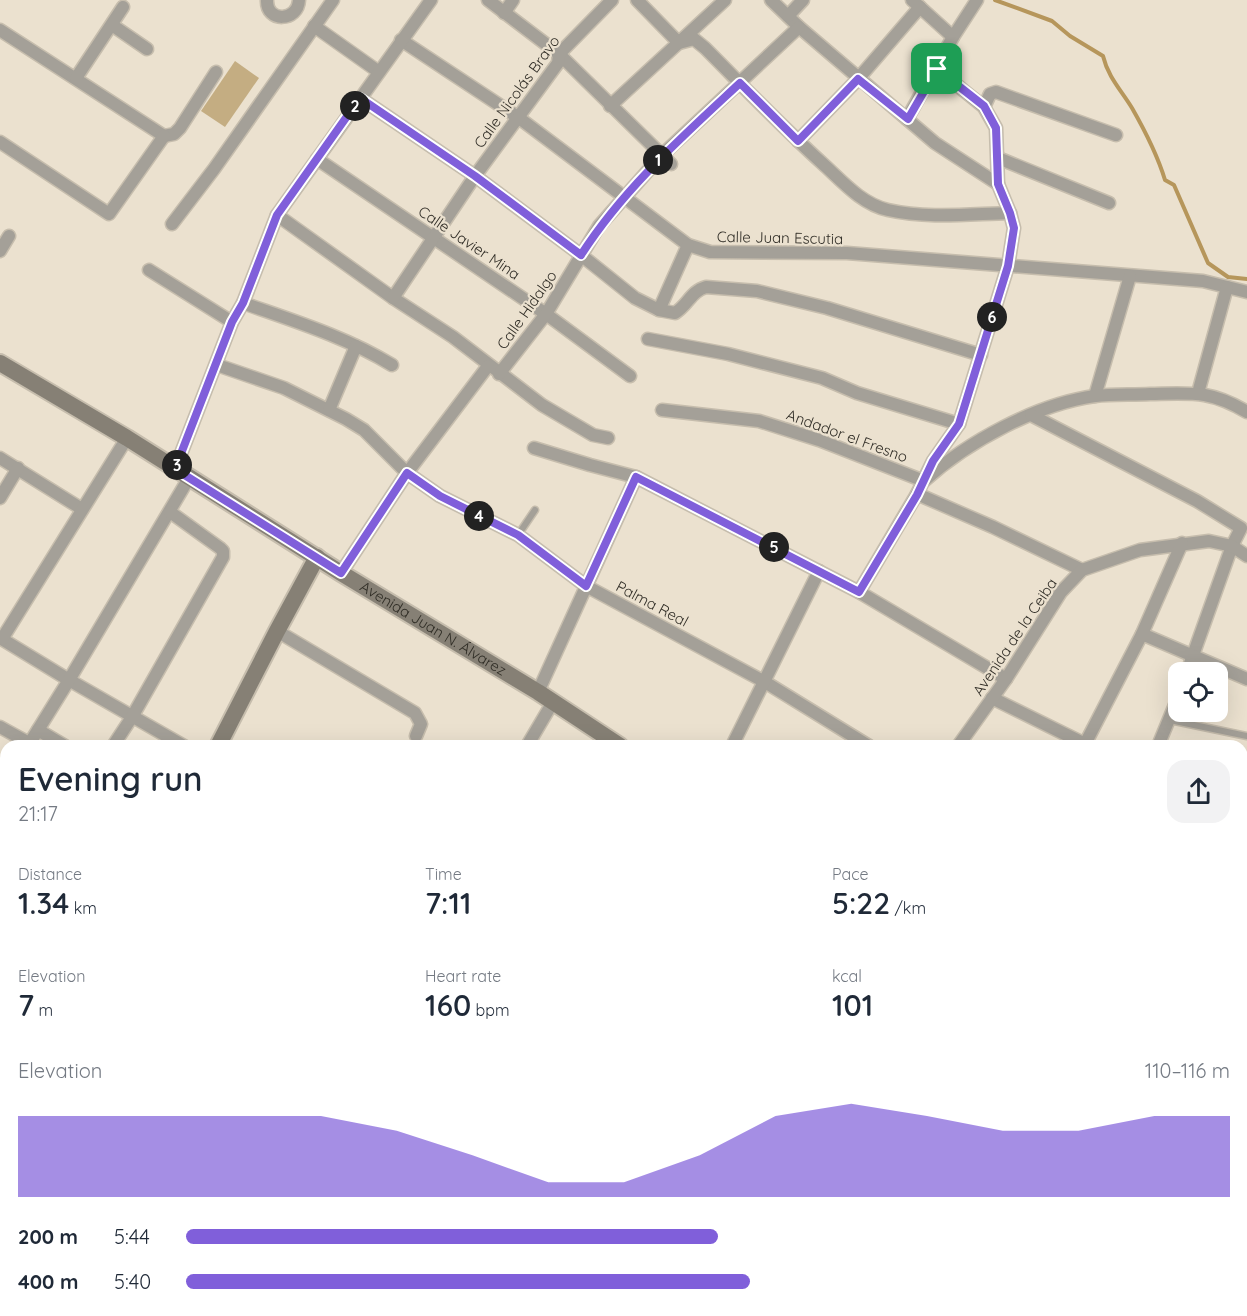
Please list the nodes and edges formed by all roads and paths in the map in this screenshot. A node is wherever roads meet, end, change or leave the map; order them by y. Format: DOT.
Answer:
graph roads {
  1 [pos="267,0"];
  2 [pos="299,0"];
  3 [pos="333,0"];
  4 [pos="431,0"];
  5 [pos="488,0"];
  6 [pos="513,0"];
  7 [pos="612,0"];
  8 [pos="637,0"];
  9 [pos="724,0"];
  10 [pos="771,0"];
  11 [pos="803,0"];
  12 [pos="977,0"];
  13 [pos="916,4"];
  14 [pos="123,7"];
  15 [pos="504,13"];
  16 [pos="788,16"];
  17 [pos="112,25"];
  18 [pos="314,26"];
  19 [pos="799,27"];
  20 [pos="0,30"];
  21 [pos="953,37"];
  22 [pos="401,40"];
  23 [pos="679,43"];
  24 [pos="147,49"];
  25 [pos="559,54"];
  26 [pos="937,69"];
  27 [pos="216,72"];
  28 [pos="379,72"];
  29 [pos="76,78"];
  30 [pos="858,79"];
  31 [pos="740,83"];
  32 [pos="360,98"];
  33 [pos="610,106"];
  34 [pos="984,106"];
  35 [pos="519,118"];
  36 [pos="908,119"];
  37 [pos="1116,135"];
  38 [pos="164,136"];
  39 [pos="798,141"];
  40 [pos="0,142"];
  41 [pos="998,158"];
  42 [pos="317,159"];
  43 [pos="666,160"];
  44 [pos="475,176"];
  45 [pos="998,184"];
  46 [pos="625,198"];
  47 [pos="1109,203"];
  48 [pos="1010,213"];
  49 [pos="277,215"];
  50 [pos="172,224"];
  51 [pos="9,236"];
  52 [pos="434,238"];
  53 [pos="688,245"];
  54 [pos="0,251"];
  55 [pos="581,255"];
  56 [pos="1008,266"];
  57 [pos="149,270"];
  58 [pos="1130,276"];
  59 [pos="1227,287"];
  60 [pos="1247,292"];
  61 [pos="393,298"];
  62 [pos="243,303"];
  63 [pos="659,310"];
  64 [pos="546,314"];
  65 [pos="232,322"];
  66 [pos="648,339"];
  67 [pos="356,346"];
  68 [pos="981,355"];
  69 [pos="0,363"];
  70 [pos="217,364"];
  71 [pos="392,365"];
  72 [pos="488,366"];
  73 [pos="499,374"];
  74 [pos="630,376"];
  75 [pos="1198,393"];
  76 [pos="1095,396"];
  77 [pos="329,410"];
  78 [pos="662,410"];
  79 [pos="1247,412"];
  80 [pos="1031,415"];
  81 [pos="959,424"];
  82 [pos="127,438"];
  83 [pos="608,438"];
  84 [pos="534,448"];
  85 [pos="0,458"];
  86 [pos="18,468"];
  87 [pos="182,473"];
  88 [pos="407,473"];
  89 [pos="636,477"];
  90 [pos="924,481"];
  91 [pos="917,495"];
  92 [pos="0,498"];
  93 [pos="82,509"];
  94 [pos="535,510"];
  95 [pos="170,512"];
  96 [pos="518,535"];
  97 [pos="1182,543"];
  98 [pos="1232,546"];
  99 [pos="1247,556"];
  100 [pos="317,557"];
  101 [pos="1082,570"];
  102 [pos="819,571"];
  103 [pos="341,573"];
  104 [pos="586,586"];
  105 [pos="859,592"];
  106 [pos="277,631"];
  107 [pos="1142,634"];
  108 [pos="1,638"];
  109 [pos="1193,656"];
  110 [pos="1191,662"];
  111 [pos="1006,679"];
  112 [pos="1247,679"];
  113 [pos="69,680"];
  114 [pos="765,682"];
  115 [pos="538,692"];
  116 [pos="992,698"];
  117 [pos="553,702"];
  118 [pos="132,717"];
  119 [pos="1169,722"];
  120 [pos="1180,722"];
  121 [pos="0,727"];
  122 [pos="38,730"];
  123 [pos="416,736"];
  124 [pos="1247,736"];
  125 [pos="21,740"];
  126 [pos="31,740"];
  127 [pos="55,740"];
  128 [pos="117,740"];
  129 [pos="173,740"];
  130 [pos="221,740"];
  131 [pos="531,740"];
  132 [pos="610,740"];
  133 [pos="735,740"];
  134 [pos="858,740"];
  135 [pos="962,740"];
  136 [pos="1075,740"];
  137 [pos="1088,740"];
  138 [pos="1161,740"];
  1 -- 2 [label="street"];
  3 -- 18 [label="street"];
  4 -- 22 [label="street"];
  5 -- 15 [label="street"];
  6 -- 15 [label="street"];
  7 -- 25 [label="street, Calle Nicolás Bravo"];
  8 -- 23 [label="street"];
  9 -- 23 [label="street"];
  10 -- 16 [label="street"];
  11 -- 16 [label="street"];
  12 -- 21 [label="street"];
  13 -- 21 [label="street"];
  13 -- 30 [label="street"];
  14 -- 17 [label="street"];
  15 -- 25 [label="street"];
  16 -- 19 [label="street"];
  17 -- 24 [label="street"];
  17 -- 29 [label="street"];
  18 -- 28 [label="street"];
  18 -- 50 [label="street"];
  19 -- 30 [label="street"];
  19 -- 31 [label="street, Calle Hidalgo"];
  20 -- 29 [label="street"];
  21 -- 26 [label="street"];
  22 -- 28 [label="street"];
  22 -- 35 [label="street, Calle Juan Escutia"];
  23 -- 31 [label="street"];
  23 -- 33 [label="street"];
  25 -- 33 [label="street"];
  25 -- 35 [label="street, Calle Nicolás Bravo"];
  26 -- 34 [label="street"];
  26 -- 36 [label="street"];
  27 -- 38 [label="street"];
  28 -- 32 [label="street"];
  29 -- 38 [label="street"];
  30 -- 36 [label="street"];
  30 -- 39 [label="street"];
  31 -- 39 [label="street"];
  31 -- 43 [label="street, Calle Hidalgo"];
  32 -- 42 [label="street"];
  32 -- 44 [label="street"];
  33 -- 43 [label="street"];
  34 -- 37 [label="street"];
  34 -- 41 [label="street"];
  35 -- 44 [label="street, Calle Nicolás Bravo"];
  35 -- 46 [label="street, Calle Juan Escutia"];
  36 -- 45 [label="street"];
  38 -- 40 [label="street"];
  39 -- 48 [label="street"];
  41 -- 45 [label="street"];
  41 -- 47 [label="street"];
  42 -- 49 [label="street"];
  42 -- 52 [label="street, Calle Javier Mina"];
  43 -- 46 [label="street, Calle Hidalgo"];
  44 -- 52 [label="street, Calle Nicolás Bravo"];
  44 -- 55 [label="street"];
  45 -- 48 [label="street"];
  46 -- 53 [label="street, Calle Juan Escutia"];
  46 -- 55 [label="street, Calle Hidalgo"];
  48 -- 56 [label="street"];
  49 -- 61 [label="street"];
  49 -- 62 [label="street"];
  51 -- 54 [label="street"];
  52 -- 61 [label="street, Calle Nicolás Bravo"];
  52 -- 64 [label="street, Calle Javier Mina"];
  53 -- 56 [label="street, Calle Juan Escutia"];
  53 -- 63 [label="street"];
  55 -- 63 [label="street"];
  55 -- 64 [label="street, Calle Hidalgo"];
  56 -- 58 [label="street, Calle Juan Escutia"];
  56 -- 68 [label="street"];
  57 -- 65 [label="street"];
  58 -- 59 [label="street, Calle Juan Escutia"];
  58 -- 76 [label="street"];
  59 -- 60 [label="street, Calle Juan Escutia"];
  59 -- 75 [label="street"];
  61 -- 72 [label="street"];
  62 -- 65 [label="street"];
  62 -- 67 [label="street"];
  63 -- 68 [label="street"];
  64 -- 73 [label="street, Calle Hidalgo"];
  64 -- 74 [label="street, Calle Javier Mina"];
  65 -- 70 [label="street"];
  66 -- 81 [label="street"];
  67 -- 71 [label="street"];
  67 -- 77 [label="street"];
  68 -- 81 [label="street"];
  69 -- 82 [label="main road, Avenida Juan N. Álvarez"];
  70 -- 77 [label="street, Palma Real"];
  70 -- 87 [label="street"];
  72 -- 73 [label="street"];
  72 -- 88 [label="street"];
  73 -- 83 [label="street"];
  75 -- 76 [label="street"];
  75 -- 79 [label="street"];
  76 -- 80 [label="street"];
  77 -- 88 [label="street, Palma Real"];
  78 -- 90 [label="street, Andador el Fresno"];
  80 -- 90 [label="street"];
  80 -- 98 [label="street"];
  81 -- 90 [label="street"];
  82 -- 87 [label="main road, Avenida Juan N. Álvarez"];
  82 -- 93 [label="street"];
  84 -- 89 [label="street"];
  85 -- 86 [label="street"];
  86 -- 92 [label="street"];
  86 -- 93 [label="street"];
  87 -- 95 [label="street"];
  87 -- 100 [label="main road, Avenida Juan N. Álvarez"];
  88 -- 96 [label="street, Palma Real"];
  88 -- 103 [label="street"];
  89 -- 102 [label="street"];
  89 -- 104 [label="street"];
  90 -- 91 [label="street"];
  91 -- 101 [label="street"];
  91 -- 105 [label="street"];
  93 -- 108 [label="street"];
  94 -- 96 [label="lane"];
  95 -- 113 [label="street"];
  95 -- 118 [label="street"];
  96 -- 104 [label="street, Palma Real"];
  97 -- 98 [label="street, Avenida de la Ceiba"];
  97 -- 101 [label="street, Avenida de la Ceiba"];
  97 -- 107 [label="street"];
  98 -- 99 [label="street, Avenida de la Ceiba"];
  98 -- 109 [label="street"];
  100 -- 103 [label="main road, Avenida Juan N. Álvarez"];
  100 -- 106 [label="main road"];
  101 -- 111 [label="street, Avenida de la Ceiba"];
  102 -- 105 [label="street"];
  102 -- 114 [label="street"];
  103 -- 115 [label="main road, Avenida Juan N. Álvarez"];
  104 -- 114 [label="street, Palma Real"];
  104 -- 115 [label="street"];
  105 -- 111 [label="street"];
  106 -- 123 [label="street"];
  106 -- 130 [label="main road"];
  107 -- 109 [label="street"];
  107 -- 137 [label="street"];
  108 -- 113 [label="street"];
  109 -- 110 [label="street"];
  109 -- 112 [label="street"];
  111 -- 116 [label="street, Avenida de la Ceiba"];
  113 -- 118 [label="street"];
  113 -- 122 [label="street"];
  114 -- 133 [label="street"];
  114 -- 134 [label="street, Palma Real"];
  115 -- 117 [label="main road, Avenida Juan N. Álvarez"];
  116 -- 135 [label="street, Avenida de la Ceiba"];
  116 -- 136 [label="street"];
  117 -- 131 [label="street"];
  117 -- 132 [label="main road, Avenida Juan N. Álvarez"];
  118 -- 128 [label="street"];
  118 -- 129 [label="street"];
  119 -- 138 [label="street"];
  120 -- 124 [label="lane"];
  121 -- 125 [label="street"];
  122 -- 126 [label="street"];
  122 -- 127 [label="street"];
}
